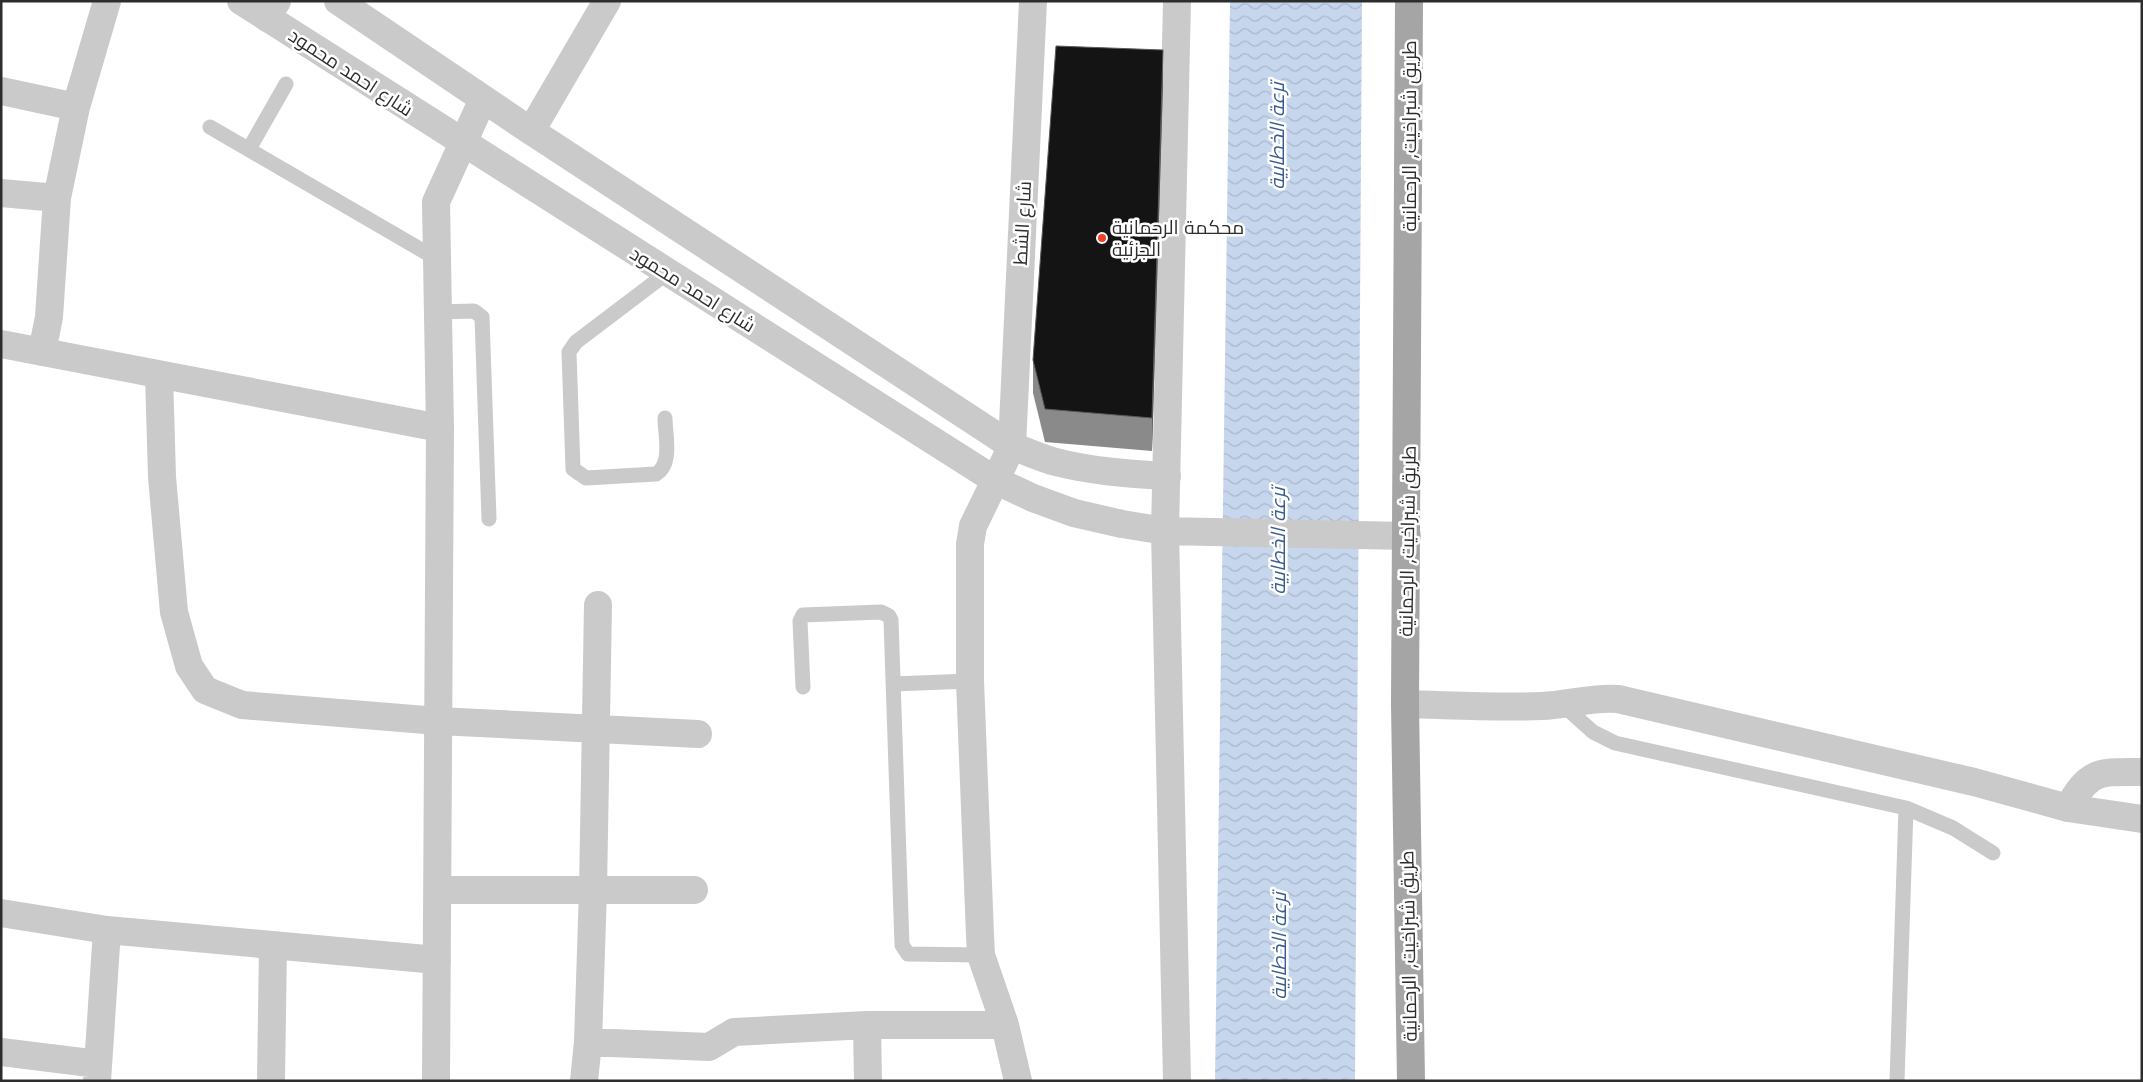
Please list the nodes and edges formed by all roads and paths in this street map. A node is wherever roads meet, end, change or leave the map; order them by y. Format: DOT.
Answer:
graph roads {
  1 [pos="108,1"];
  2 [pos="241,1"];
  3 [pos="338,1"];
  4 [pos="607,1"];
  5 [pos="1033,1"];
  6 [pos="1177,1"];
  7 [pos="1409,1"];
  8 [pos="272,10"];
  9 [pos="286,84"];
  10 [pos="1,91"];
  11 [pos="483,99"];
  12 [pos="76,107"];
  13 [pos="210,127"];
  14 [pos="531,131"];
  15 [pos="461,143"];
  16 [pos="249,149"];
  17 [pos="1,194"];
  18 [pos="57,198"];
  19 [pos="436,259"];
  20 [pos="667,273"];
  21 [pos="437,312"];
  22 [pos="1,344"];
  23 [pos="42,352"];
  24 [pos="159,375"];
  25 [pos="665,418"];
  26 [pos="440,428"];
  27 [pos="1012,446"];
  28 [pos="1167,476"];
  29 [pos="995,480"];
  30 [pos="489,519"];
  31 [pos="1165,531"];
  32 [pos="1407,536"];
  33 [pos="598,605"];
  34 [pos="970,681"];
  35 [pos="893,684"];
  36 [pos="803,687"];
  37 [pos="1405,704"];
  38 [pos="1563,705"];
  39 [pos="438,721"];
  40 [pos="596,727"];
  41 [pos="698,734"];
  42 [pos="2142,772"];
  43 [pos="1906,808"];
  44 [pos="2068,808"];
  45 [pos="2142,819"];
  46 [pos="1993,854"];
  47 [pos="437,890"];
  48 [pos="593,890"];
  49 [pos="694,890"];
  50 [pos="1,913"];
  51 [pos="107,930"];
  52 [pos="273,945"];
  53 [pos="981,955"];
  54 [pos="437,960"];
  55 [pos="1005,1024"];
  56 [pos="868,1025"];
  57 [pos="588,1042"];
  58 [pos="1,1052"];
  59 [pos="97,1072"];
  60 [pos="271,1081"];
  61 [pos="436,1081"];
  62 [pos="584,1081"];
  63 [pos="868,1081"];
  64 [pos="1018,1081"];
  65 [pos="1177,1081"];
  66 [pos="1411,1081"];
  67 [pos="1897,1081"];
  1 -- 12 [label="street"];
  2 -- 8 [label="street, شارع احمد محمود"];
  3 -- 11 [label="street"];
  4 -- 14 [label="street"];
  5 -- 27 [label="street, شارع الشط"];
  6 -- 28 [label="street"];
  7 -- 32 [label="main road, طريق شبراخيت, الرحمانية"];
  8 -- 15 [label="street, شارع احمد محمود"];
  9 -- 16 [label="lane"];
  10 -- 12 [label="street"];
  11 -- 14 [label="street"];
  11 -- 15 [label="street"];
  12 -- 18 [label="street"];
  13 -- 16 [label="lane"];
  14 -- 27 [label="street"];
  15 -- 19 [label="street"];
  15 -- 20 [label="street, شارع احمد محمود"];
  16 -- 19 [label="lane"];
  17 -- 18 [label="street"];
  18 -- 23 [label="street"];
  19 -- 21 [label="street"];
  20 -- 25 [label="lane"];
  20 -- 29 [label="street, شارع احمد محمود"];
  21 -- 26 [label="street"];
  21 -- 30 [label="lane"];
  22 -- 23 [label="street"];
  23 -- 24 [label="street"];
  24 -- 26 [label="street"];
  24 -- 39 [label="street"];
  26 -- 39 [label="street"];
  27 -- 28 [label="street"];
  27 -- 29 [label="street"];
  28 -- 31 [label="street"];
  29 -- 31 [label="street, شارع احمد محمود"];
  29 -- 34 [label="street"];
  31 -- 32 [label="street, شارع احمد محمود"];
  31 -- 65 [label="street"];
  32 -- 37 [label="main road, طريق شبراخيت, الرحمانية"];
  33 -- 40 [label="street"];
  34 -- 35 [label="lane"];
  34 -- 53 [label="street"];
  35 -- 36 [label="lane"];
  35 -- 53 [label="lane"];
  37 -- 38 [label="street"];
  37 -- 66 [label="main road, طريق شبراخيت, الرحمانية"];
  38 -- 43 [label="lane"];
  38 -- 44 [label="street"];
  39 -- 40 [label="street"];
  39 -- 47 [label="street"];
  40 -- 41 [label="street"];
  40 -- 48 [label="street"];
  42 -- 44 [label="street"];
  43 -- 46 [label="lane"];
  43 -- 67 [label="lane"];
  44 -- 45 [label="street"];
  47 -- 48 [label="street"];
  47 -- 54 [label="street"];
  48 -- 49 [label="street"];
  48 -- 57 [label="street"];
  50 -- 51 [label="street"];
  51 -- 52 [label="street"];
  51 -- 59 [label="street"];
  52 -- 54 [label="street"];
  52 -- 60 [label="street"];
  53 -- 55 [label="street"];
  54 -- 61 [label="street"];
  55 -- 56 [label="street"];
  55 -- 64 [label="street"];
  56 -- 57 [label="street"];
  56 -- 63 [label="street"];
  57 -- 62 [label="street"];
  58 -- 59 [label="street"];
}
